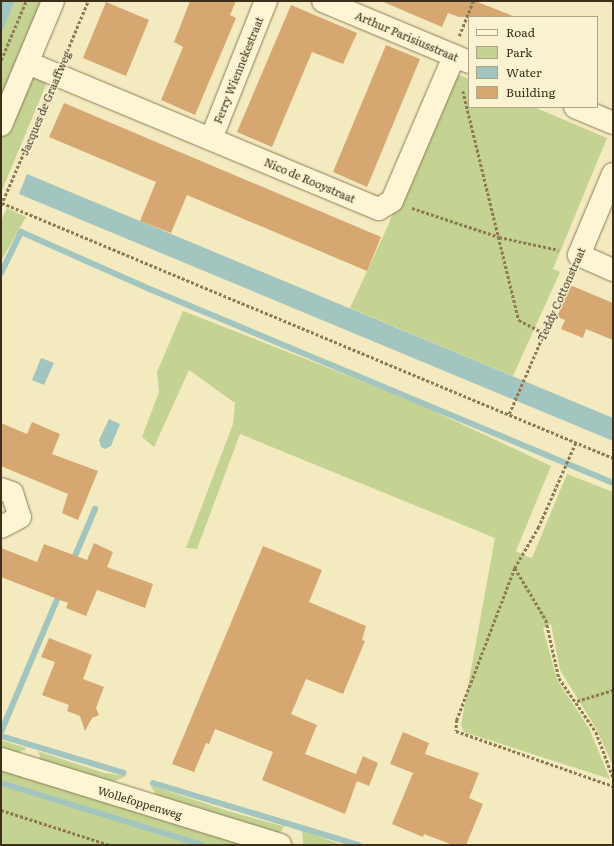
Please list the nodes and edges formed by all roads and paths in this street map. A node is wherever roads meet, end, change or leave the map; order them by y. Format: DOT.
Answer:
graph roads {
  1 [pos="26,1"];
  2 [pos="53,1"];
  3 [pos="88,1"];
  4 [pos="266,1"];
  5 [pos="323,1"];
  6 [pos="474,1"];
  7 [pos="462,59"];
  8 [pos="1,60"];
  9 [pos="28,63"];
  10 [pos="58,75"];
  11 [pos="468,88"];
  12 [pos="472,108"];
  13 [pos="577,108"];
  14 [pos="613,123"];
  15 [pos="1,125"];
  16 [pos="211,139"];
  17 [pos="613,174"];
  18 [pos="1,198"];
  19 [pos="392,201"];
  20 [pos="2,204"];
  21 [pos="499,237"];
  22 [pos="579,255"];
  23 [pos="613,270"];
  24 [pos="543,333"];
  25 [pos="509,414"];
  26 [pos="576,443"];
  27 [pos="613,458"];
  28 [pos="1,489"];
  29 [pos="1,527"];
  30 [pos="515,568"];
  31 [pos="611,690"];
  32 [pos="576,701"];
  33 [pos="1,759"];
  34 [pos="613,777"];
  35 [pos="613,786"];
  36 [pos="1,810"];
  37 [pos="110,845"];
  38 [pos="280,845"];
  1 -- 8 [label="path"];
  2 -- 9 [label="street"];
  3 -- 10 [label="path, Jacques de Graaffweg"];
  4 -- 16 [label="street, Ferry Wiennekestraat"];
  5 -- 7 [label="street, Arthur Parisiusstraat"];
  6 -- 7 [label="path"];
  7 -- 11 [label="path"];
  7 -- 19 [label="street"];
  9 -- 10 [label="street, Nico de Rooystraat"];
  9 -- 15 [label="street"];
  10 -- 16 [label="street, Nico de Rooystraat"];
  10 -- 20 [label="path, Jacques de Graaffweg"];
  12 -- 21 [label="path"];
  13 -- 14 [label="street"];
  16 -- 19 [label="street, Nico de Rooystraat"];
  17 -- 22 [label="street, Teddy Cottonstraat"];
  18 -- 20 [label="path"];
  19 -- 21 [label="path"];
  20 -- 25 [label="path"];
  21 -- 22 [label="path"];
  21 -- 24 [label="path"];
  22 -- 23 [label="street"];
  22 -- 24 [label="path, Teddy Cottonstraat"];
  24 -- 25 [label="path, Teddy Cottonstraat"];
  25 -- 26 [label="path"];
  26 -- 27 [label="path"];
  26 -- 30 [label="path"];
  28 -- 29 [label="street"];
  30 -- 32 [label="path"];
  30 -- 35 [label="path"];
  31 -- 32 [label="path"];
  32 -- 34 [label="path"];
  33 -- 38 [label="street, Wollefoppenweg"];
  36 -- 37 [label="path"];
}
